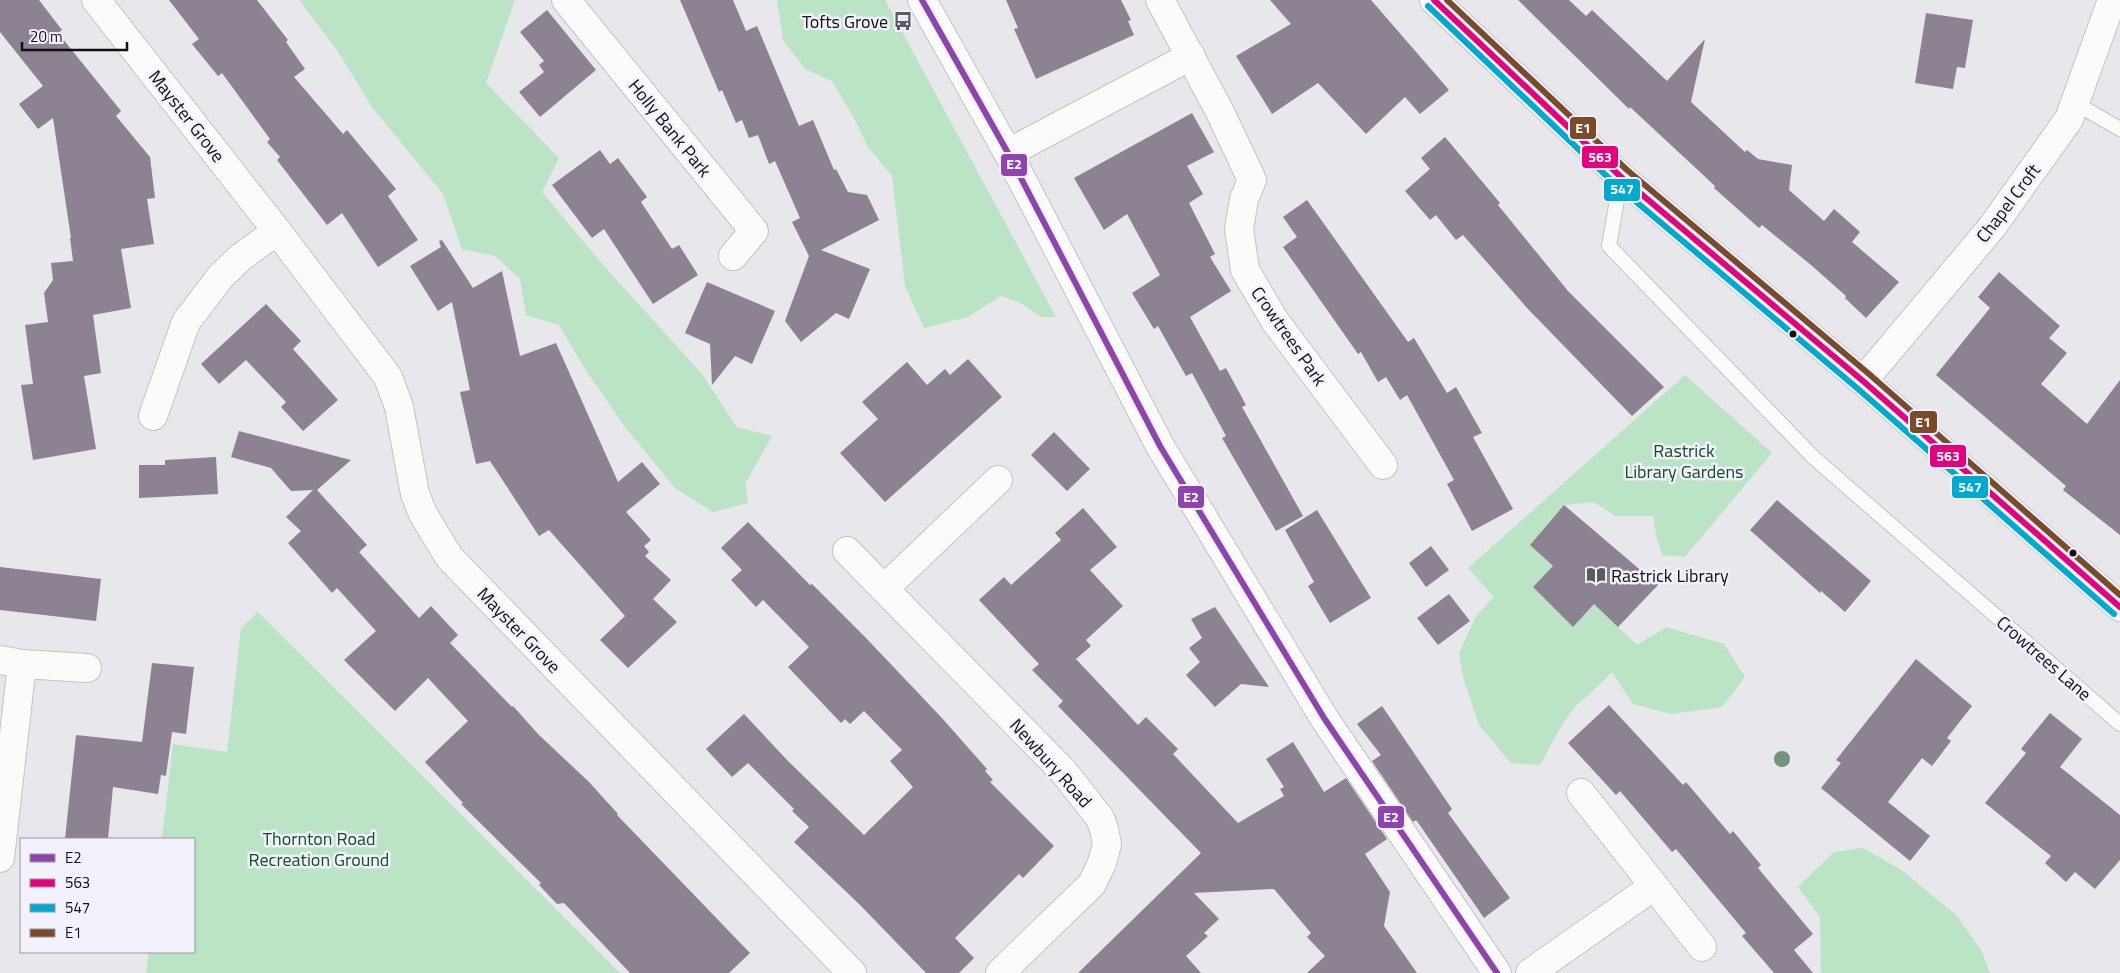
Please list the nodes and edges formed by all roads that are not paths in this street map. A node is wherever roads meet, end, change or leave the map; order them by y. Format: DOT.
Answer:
graph roads {
  1 [pos="96,0"];
  2 [pos="566,0"];
  3 [pos="922,0"];
  4 [pos="1160,0"];
  5 [pos="1434,0"];
  6 [pos="2112,0"];
  7 [pos="1191,56"];
  8 [pos="2075,103"];
  9 [pos="2120,128"];
  10 [pos="1008,153"];
  11 [pos="1621,177"];
  12 [pos="277,231"];
  13 [pos="733,256"];
  14 [pos="1863,381"];
  15 [pos="153,416"];
  16 [pos="1383,465"];
  17 [pos="998,480"];
  18 [pos="848,551"];
  19 [pos="885,588"];
  20 [pos="2120,607"];
  21 [pos="11,662"];
  22 [pos="87,668"];
  23 [pos="2120,724"];
  24 [pos="1581,793"];
  25 [pos="0,858"];
  26 [pos="1654,886"];
  27 [pos="1702,947"];
  28 [pos="1489,970"];
  29 [pos="852,973"];
  30 [pos="1000,973"];
  31 [pos="1530,973"];
  1 -- 12 [label="street, Mayster Grove"];
  2 -- 13 [label="street, Holly Bank Park"];
  3 -- 10 [label="street"];
  4 -- 7 [label="street, Crowtrees Park"];
  5 -- 11 [label="street"];
  6 -- 8 [label="street, Chapel Croft"];
  7 -- 10 [label="street"];
  7 -- 16 [label="street, Crowtrees Park"];
  8 -- 9 [label="lane"];
  8 -- 14 [label="street, Chapel Croft"];
  10 -- 28 [label="street"];
  11 -- 14 [label="street"];
  11 -- 23 [label="lane, Crowtrees Lane"];
  12 -- 15 [label="street"];
  12 -- 29 [label="street, Mayster Grove"];
  14 -- 20 [label="street"];
  17 -- 19 [label="street"];
  18 -- 19 [label="street, Newbury Road"];
  19 -- 30 [label="street, Newbury Road"];
  21 -- 22 [label="street"];
  21 -- 25 [label="street"];
  24 -- 26 [label="street"];
  26 -- 27 [label="street"];
  26 -- 31 [label="street"];
}
